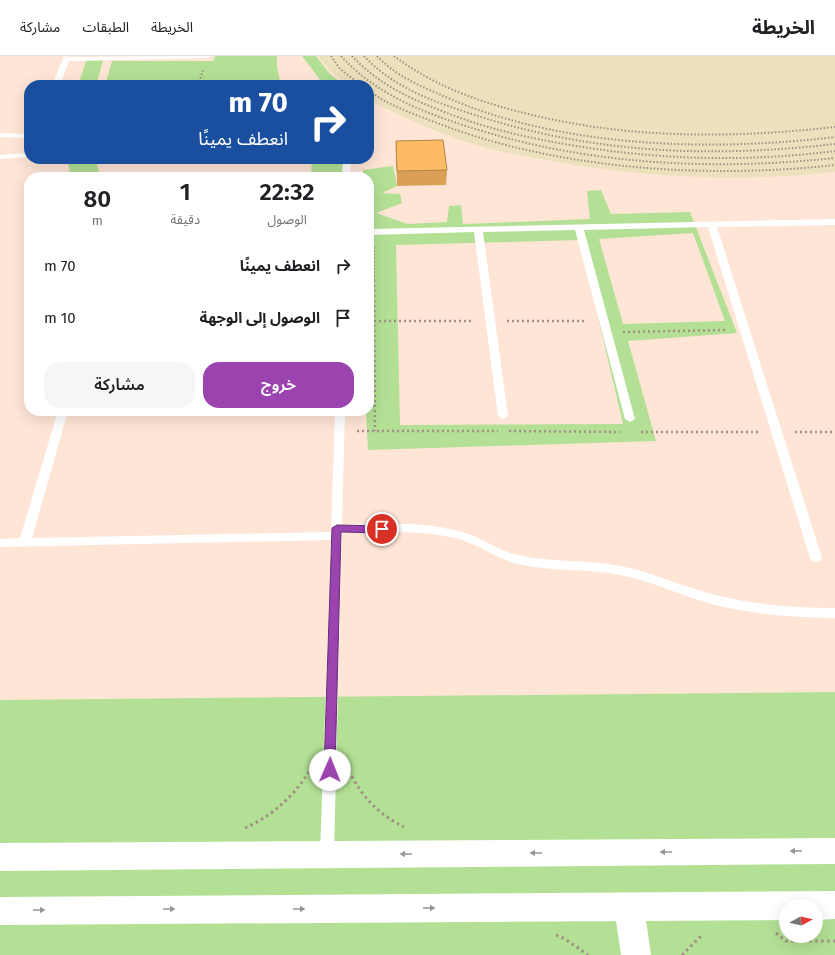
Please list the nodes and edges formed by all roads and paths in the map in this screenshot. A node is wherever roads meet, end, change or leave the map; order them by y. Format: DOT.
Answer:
graph roads {
  1 [pos="208,56"];
  2 [pos="330,56"];
  3 [pos="341,56"];
  4 [pos="352,56"];
  5 [pos="364,56"];
  6 [pos="377,56"];
  7 [pos="394,56"];
  8 [pos="66,57"];
  9 [pos="58,80"];
  10 [pos="355,80"];
  11 [pos="367,80"];
  12 [pos="374,85"];
  13 [pos="374,94"];
  14 [pos="835,127"];
  15 [pos="0,135"];
  16 [pos="24,136"];
  17 [pos="835,137"];
  18 [pos="835,144"];
  19 [pos="835,151"];
  20 [pos="24,155"];
  21 [pos="0,157"];
  22 [pos="835,158"];
  23 [pos="835,165"];
  24 [pos="835,222"];
  25 [pos="712,225"];
  26 [pos="579,228"];
  27 [pos="478,230"];
  28 [pos="374,232"];
  29 [pos="745,330"];
  30 [pos="607,332"];
  31 [pos="374,381"];
  32 [pos="62,416"];
  33 [pos="340,416"];
  34 [pos="503,416"];
  35 [pos="630,419"];
  36 [pos="340,430"];
  37 [pos="375,431"];
  38 [pos="627,432"];
  39 [pos="635,432"];
  40 [pos="776,432"];
  41 [pos="835,432"];
  42 [pos="336,532"];
  43 [pos="25,542"];
  44 [pos="0,543"];
  45 [pos="816,558"];
  46 [pos="835,613"];
  47 [pos="835,851"];
  48 [pos="327,854"];
  49 [pos="0,857"];
  50 [pos="835,905"];
  51 [pos="629,906"];
  52 [pos="0,910"];
  53 [pos="636,955"];
  1 -- 8 [label="lane"];
  2 -- 10 [label="path"];
  3 -- 11 [label="path"];
  4 -- 19 [label="path"];
  5 -- 18 [label="path"];
  6 -- 17 [label="path"];
  7 -- 14 [label="path"];
  8 -- 9 [label="lane"];
  12 -- 22 [label="path"];
  13 -- 23 [label="path"];
  15 -- 16 [label="lane"];
  20 -- 21 [label="lane"];
  24 -- 25 [label="lane"];
  25 -- 26 [label="lane"];
  25 -- 29 [label="lane"];
  26 -- 27 [label="lane"];
  26 -- 30 [label="lane"];
  27 -- 28 [label="lane"];
  27 -- 34 [label="lane"];
  29 -- 30 [label="path"];
  29 -- 40 [label="lane"];
  30 -- 35 [label="lane"];
  31 -- 37 [label="path"];
  32 -- 43 [label="lane"];
  33 -- 36 [label="lane"];
  36 -- 37 [label="path"];
  36 -- 42 [label="lane"];
  37 -- 38 [label="path"];
  39 -- 40 [label="path"];
  40 -- 41 [label="path"];
  40 -- 45 [label="lane"];
  42 -- 43 [label="lane"];
  42 -- 46 [label="lane"];
  42 -- 48 [label="lane"];
  43 -- 44 [label="lane"];
  47 -- 48 [label="street, one-way"];
  48 -- 49 [label="street"];
  50 -- 51 [label="street"];
  52 -- 51 [label="street, one-way"];
  51 -- 53 [label="street"];
}
